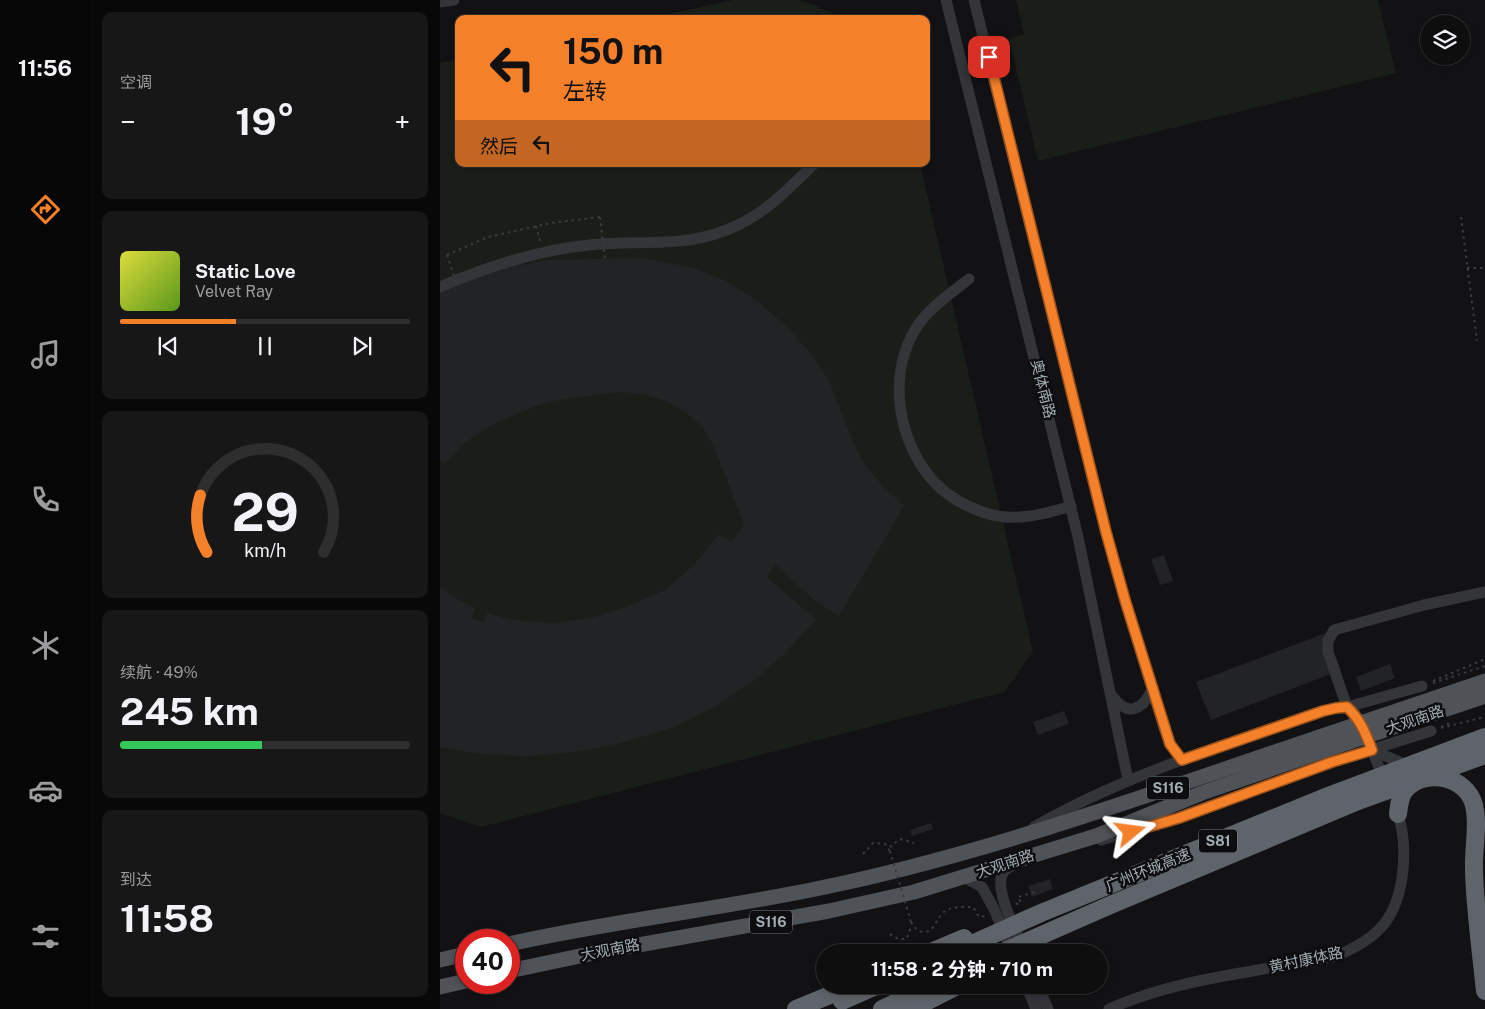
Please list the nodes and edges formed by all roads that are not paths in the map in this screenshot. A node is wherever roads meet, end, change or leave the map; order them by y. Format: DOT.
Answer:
graph roads {
  1 [pos="454,0"];
  2 [pos="946,0"];
  3 [pos="974,0"];
  4 [pos="440,2"];
  5 [pos="811,167"];
  6 [pos="969,279"];
  7 [pos="440,287"];
  8 [pos="1071,506"];
  9 [pos="1485,592"];
  10 [pos="1485,681"];
  11 [pos="1422,686"];
  12 [pos="1152,690"];
  13 [pos="1112,695"];
  14 [pos="1485,696"];
  15 [pos="1347,707"];
  16 [pos="1431,731"];
  17 [pos="1485,737"];
  18 [pos="1321,744"];
  19 [pos="1372,750"];
  20 [pos="1485,756"];
  21 [pos="1182,760"];
  22 [pos="1426,777"];
  23 [pos="1128,780"];
  24 [pos="1323,798"];
  25 [pos="1398,814"];
  26 [pos="1017,837"];
  27 [pos="1029,856"];
  28 [pos="963,877"];
  29 [pos="520,942"];
  30 [pos="950,944"];
  31 [pos="972,944"];
  32 [pos="1009,944"];
  33 [pos="1022,944"];
  34 [pos="1023,944"];
  35 [pos="1044,944"];
  36 [pos="455,957"];
  37 [pos="440,960"];
  38 [pos="520,969"];
  39 [pos="455,984"];
  40 [pos="440,987"];
  41 [pos="1485,991"];
  42 [pos="832,994"];
  43 [pos="858,994"];
  44 [pos="913,994"];
  45 [pos="941,994"];
  46 [pos="1030,994"];
  47 [pos="1042,994"];
  48 [pos="796,1009"];
  49 [pos="826,1009"];
  50 [pos="882,1009"];
  51 [pos="912,1009"];
  52 [pos="1036,1009"];
  53 [pos="1048,1009"];
  54 [pos="1109,1009"];
  1 -- 4 [label="street"];
  2 -- 8 [label="street, 奥体南路"];
  3 -- 12 [label="street, 奥体南路"];
  5 -- 7 [label="street"];
  6 -- 8 [label="street"];
  8 -- 13 [label="street, 奥体南路"];
  9 -- 15 [label="street, 黄村康体路"];
  10 -- 18 [label="main road, 大观南路 / S116, bridge"];
  11 -- 15 [label="street"];
  12 -- 13 [label="street"];
  12 -- 21 [label="street, 奥体南路"];
  13 -- 23 [label="street, 奥体南路"];
  14 -- 18 [label="main road, 大观南路 / S116, bridge"];
  15 -- 19 [label="street, 黄村康体路"];
  15 -- 21 [label="street"];
  16 -- 19 [label="street"];
  17 -- 24 [label="highway, 广州环城高速 / S81, bridge"];
  18 -- 26 [label="main road, 大观南路 / S116"];
  18 -- 27 [label="main road, 大观南路 / S116"];
  19 -- 22 [label="street"];
  19 -- 25 [label="street, 黄村康体路"];
  19 -- 27 [label="street"];
  20 -- 22 [label="highway, 广州环城高速 / S81, bridge"];
  21 -- 23 [label="street"];
  22 -- 25 [label="highway"];
  22 -- 33 [label="highway, 广州环城高速 / S81, bridge"];
  22 -- 35 [label="highway, bridge"];
  22 -- 41 [label="highway"];
  23 -- 26 [label="street"];
  24 -- 30 [label="highway, bridge"];
  24 -- 31 [label="highway, 广州环城高速 / S81, bridge"];
  25 -- 54 [label="street, 黄村康体路"];
  26 -- 29 [label="main road, 大观南路 / S116"];
  27 -- 28 [label="main road, 大观南路 / S116"];
  27 -- 34 [label="street"];
  28 -- 32 [label="street"];
  28 -- 38 [label="main road, 大观南路 / S116"];
  36 -- 37 [label="main road"];
  39 -- 40 [label="main road"];
  42 -- 48 [label="highway"];
  43 -- 49 [label="highway"];
  44 -- 50 [label="highway"];
  45 -- 51 [label="highway"];
  46 -- 52 [label="street"];
  47 -- 53 [label="street"];
}
